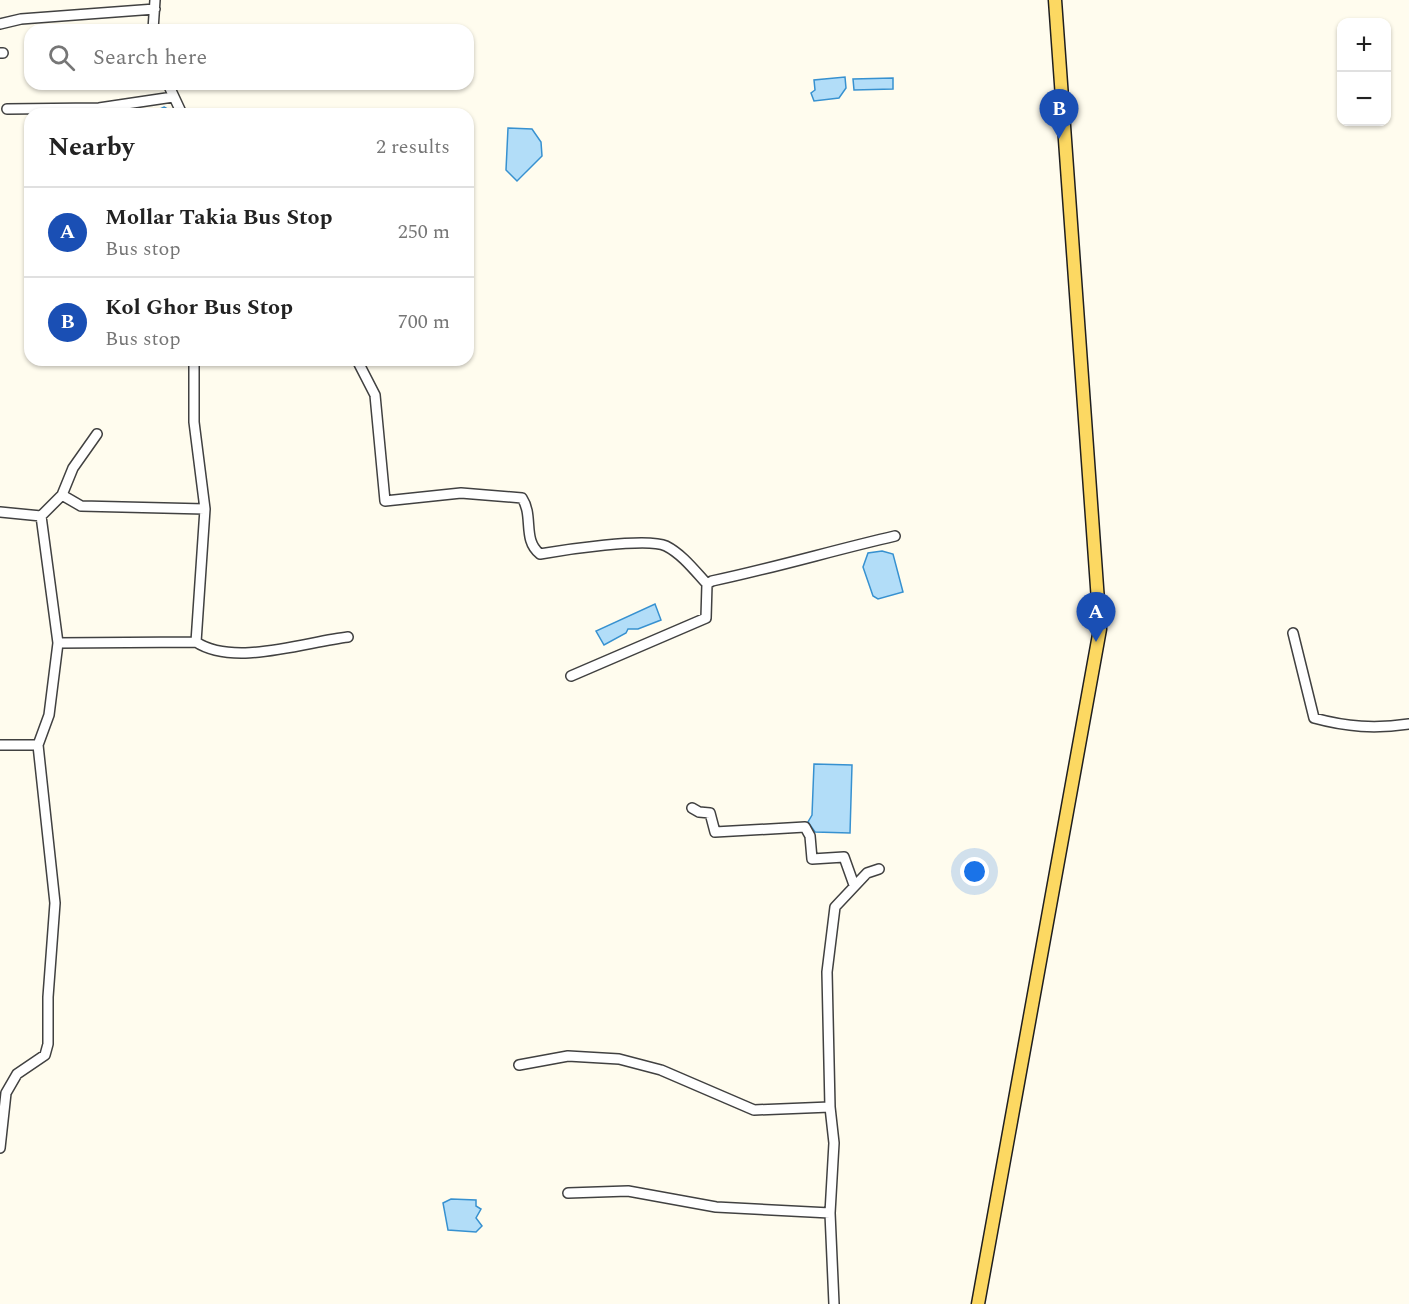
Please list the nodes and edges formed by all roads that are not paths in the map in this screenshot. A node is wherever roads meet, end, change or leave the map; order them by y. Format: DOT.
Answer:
graph roads {
  1 [pos="1055,0"];
  2 [pos="155,5"];
  3 [pos="0,24"];
  4 [pos="153,24"];
  5 [pos="170,90"];
  6 [pos="173,97"];
  7 [pos="99,108"];
  8 [pos="179,108"];
  9 [pos="7,109"];
  10 [pos="24,109"];
  11 [pos="194,366"];
  12 [pos="360,366"];
  13 [pos="97,434"];
  14 [pos="62,495"];
  15 [pos="205,510"];
  16 [pos="0,512"];
  17 [pos="41,516"];
  18 [pos="895,536"];
  19 [pos="707,584"];
  20 [pos="1293,633"];
  21 [pos="348,637"];
  22 [pos="58,642"];
  23 [pos="196,642"];
  24 [pos="571,676"];
  25 [pos="1409,724"];
  26 [pos="0,745"];
  27 [pos="38,745"];
  28 [pos="692,808"];
  29 [pos="879,869"];
  30 [pos="854,885"];
  31 [pos="519,1065"];
  32 [pos="830,1107"];
  33 [pos="0,1148"];
  34 [pos="568,1193"];
  35 [pos="830,1213"];
  36 [pos="834,1304"];
  37 [pos="978,1304"];
  1 -- 37 [label="main road"];
  2 -- 3 [label="street"];
  2 -- 4 [label="street"];
  5 -- 6 [label="street"];
  6 -- 7 [label="street"];
  6 -- 8 [label="street"];
  9 -- 10 [label="street"];
  11 -- 15 [label="street"];
  12 -- 19 [label="street"];
  13 -- 14 [label="street"];
  14 -- 15 [label="street"];
  14 -- 17 [label="street"];
  15 -- 23 [label="street"];
  16 -- 17 [label="street"];
  17 -- 22 [label="street"];
  18 -- 19 [label="street"];
  19 -- 24 [label="street"];
  20 -- 25 [label="street"];
  21 -- 23 [label="street"];
  22 -- 23 [label="street"];
  22 -- 27 [label="street"];
  26 -- 27 [label="street"];
  27 -- 33 [label="street"];
  28 -- 30 [label="street"];
  29 -- 30 [label="street"];
  30 -- 32 [label="street"];
  31 -- 32 [label="street"];
  32 -- 35 [label="street"];
  34 -- 35 [label="street"];
  35 -- 36 [label="street"];
}
